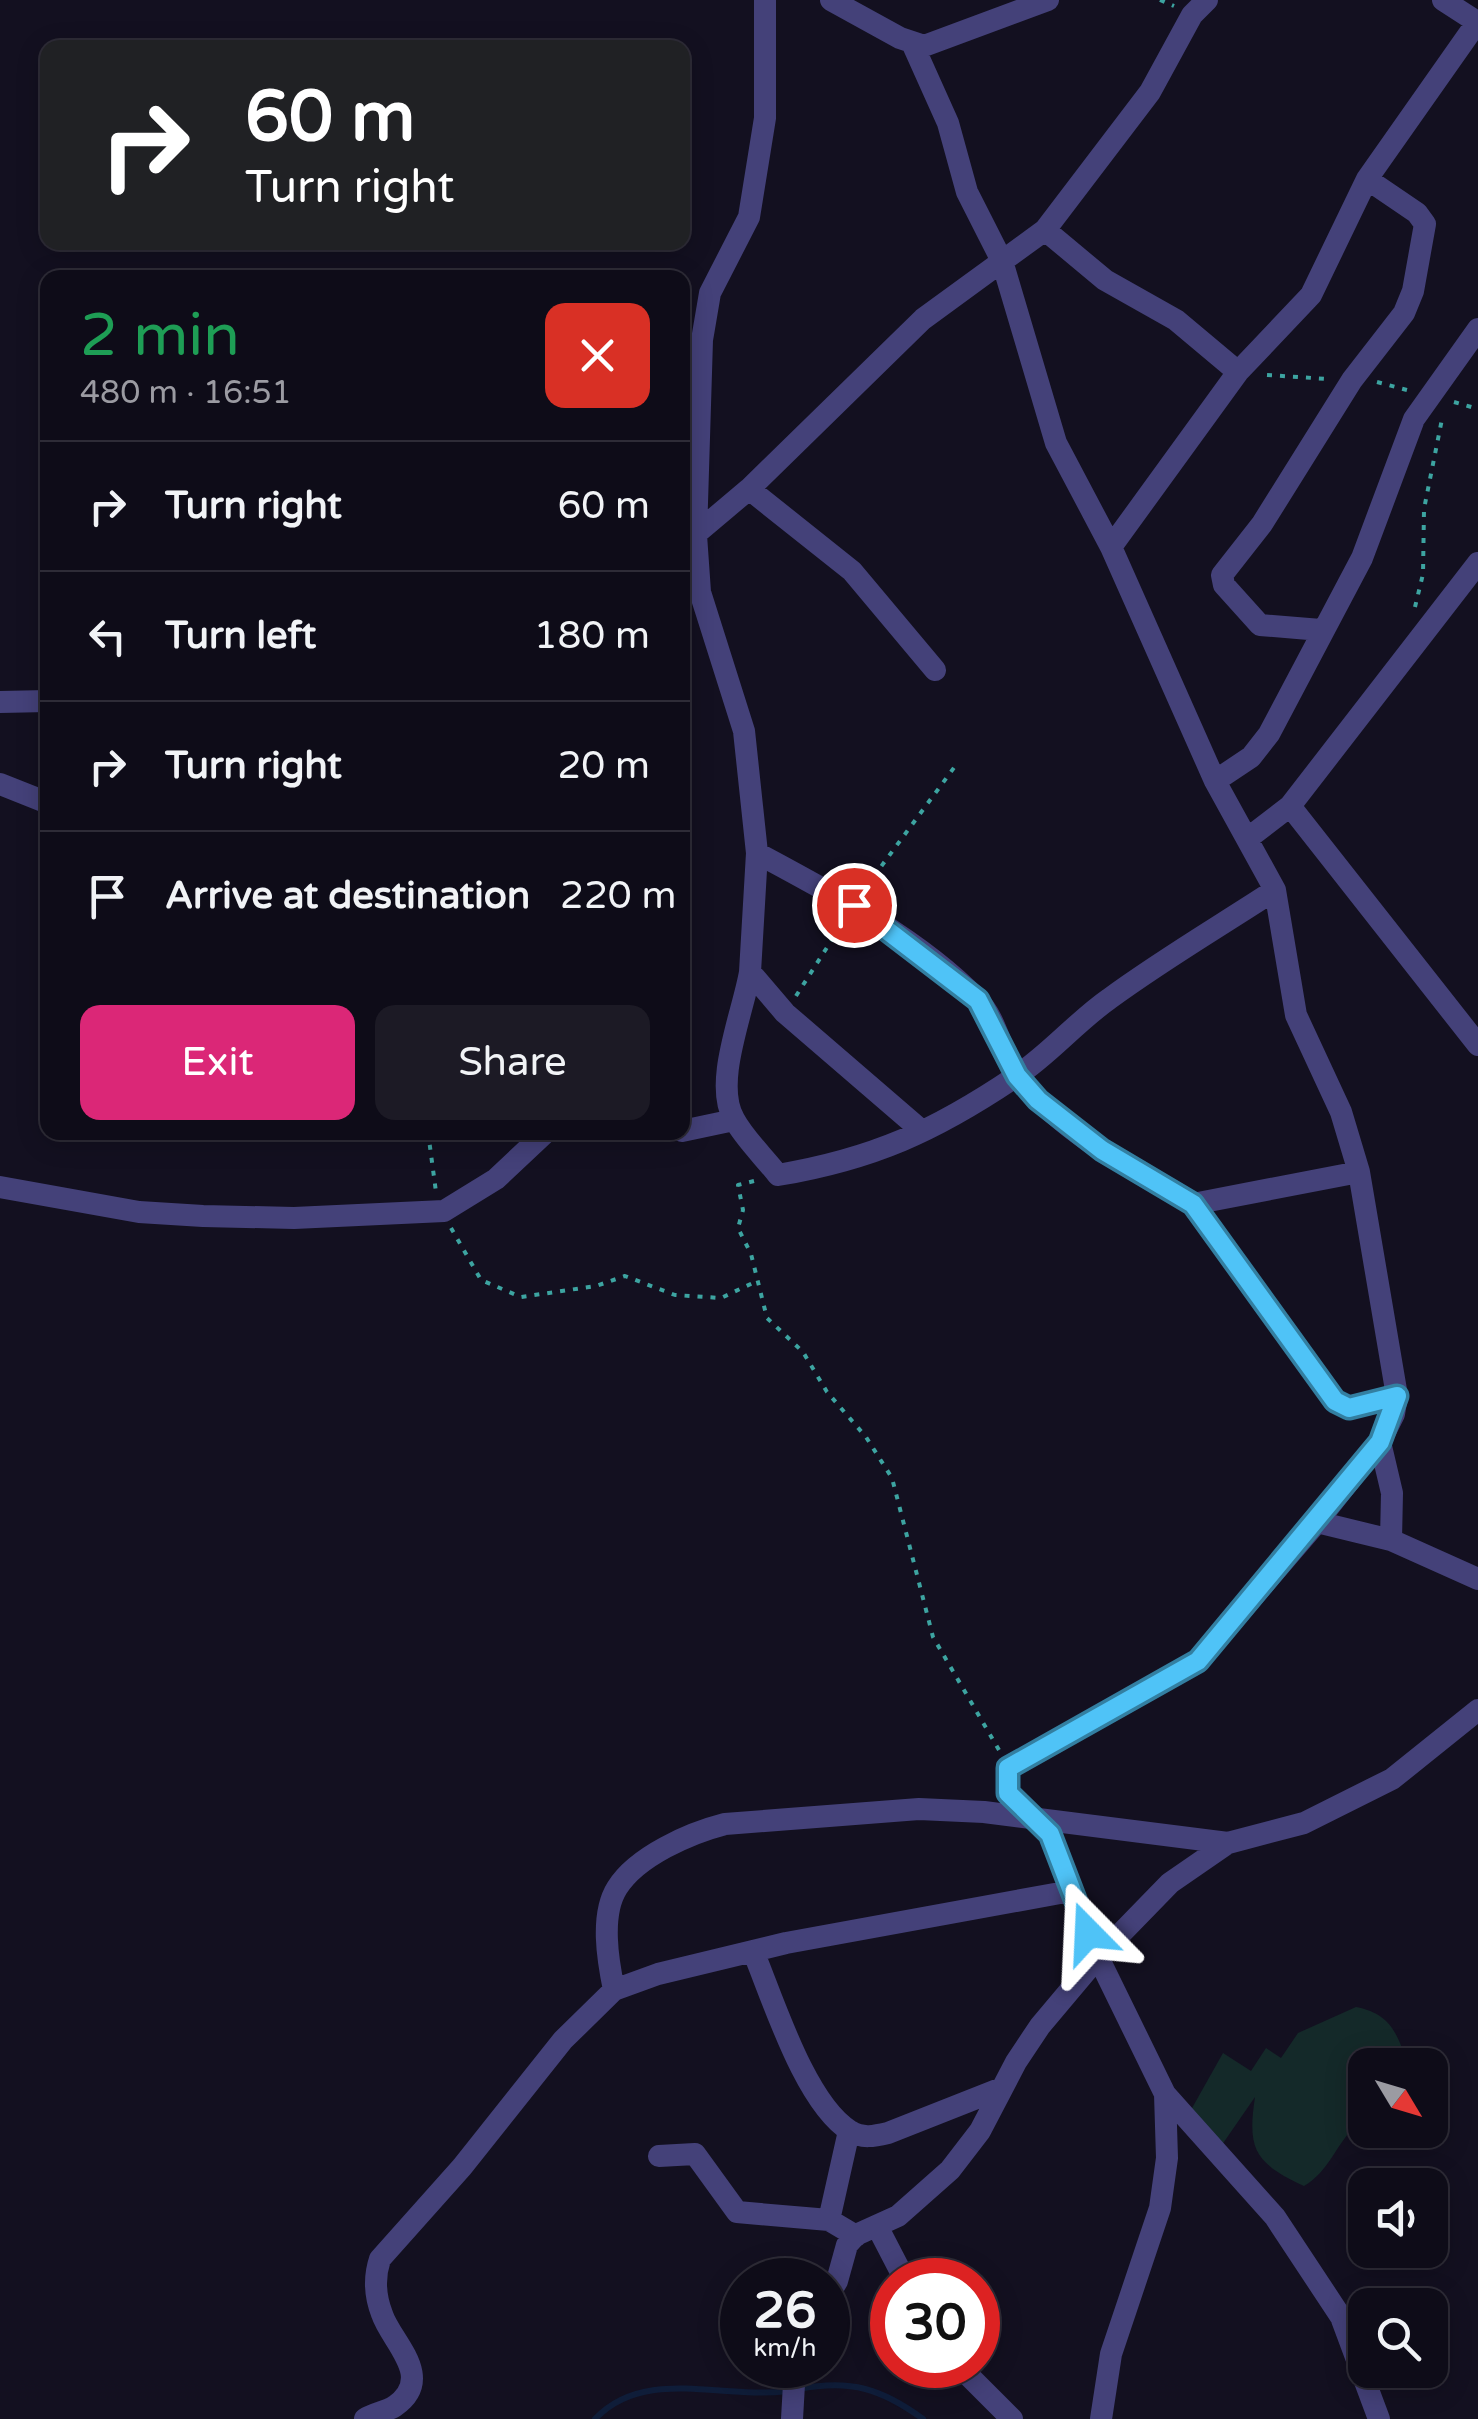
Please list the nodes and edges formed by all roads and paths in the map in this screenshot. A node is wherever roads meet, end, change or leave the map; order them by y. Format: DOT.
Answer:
graph roads {
  1 [pos="766,0"];
  2 [pos="830,0"];
  3 [pos="1048,0"];
  4 [pos="1207,0"];
  5 [pos="1443,0"];
  6 [pos="1478,21"];
  7 [pos="913,45"];
  8 [pos="1367,178"];
  9 [pos="1045,230"];
  10 [pos="1002,261"];
  11 [pos="1478,329"];
  12 [pos="1238,372"];
  13 [pos="1439,398"];
  14 [pos="1478,409"];
  15 [pos="749,489"];
  16 [pos="690,538"];
  17 [pos="1110,547"];
  18 [pos="1478,564"];
  19 [pos="1412,622"];
  20 [pos="1321,630"];
  21 [pos="935,670"];
  22 [pos="40,701"];
  23 [pos="0,702"];
  24 [pos="956,765"];
  25 [pos="1215,782"];
  26 [pos="0,784"];
  27 [pos="40,800"];
  28 [pos="1290,806"];
  29 [pos="1247,839"];
  30 [pos="757,853"];
  31 [pos="1275,890"];
  32 [pos="854,905"];
  33 [pos="750,972"];
  34 [pos="785,1013"];
  35 [pos="1478,1045"];
  36 [pos="1017,1076"];
  37 [pos="734,1120"];
  38 [pos="690,1129"];
  39 [pos="922,1131"];
  40 [pos="429,1140"];
  41 [pos="537,1140"];
  42 [pos="1359,1172"];
  43 [pos="738,1185"];
  44 [pos="0,1187"];
  45 [pos="1193,1204"];
  46 [pos="444,1211"];
  47 [pos="757,1281"];
  48 [pos="1397,1396"];
  49 [pos="1380,1442"];
  50 [pos="1317,1522"];
  51 [pos="1391,1540"];
  52 [pos="1478,1579"];
  53 [pos="1478,1710"];
  54 [pos="1008,1768"];
  55 [pos="1038,1818"];
  56 [pos="1228,1843"];
  57 [pos="1071,1891"];
  58 [pos="753,1950"];
  59 [pos="1098,1957"];
  60 [pos="614,1990"];
  61 [pos="1002,2088"];
  62 [pos="1165,2094"];
  63 [pos="849,2131"];
  64 [pos="658,2156"];
  65 [pos="829,2220"];
  66 [pos="878,2226"];
  67 [pos="856,2236"];
  68 [pos="844,2258"];
  69 [pos="894,2258"];
  70 [pos="794,2388"];
  71 [pos="981,2388"];
  72 [pos="365,2419"];
  73 [pos="792,2419"];
  74 [pos="1012,2419"];
  75 [pos="1101,2419"];
  76 [pos="1379,2419"];
  1 -- 16 [label="street"];
  2 -- 7 [label="street"];
  3 -- 7 [label="street"];
  4 -- 9 [label="street"];
  5 -- 6 [label="street"];
  6 -- 8 [label="street"];
  7 -- 10 [label="street"];
  8 -- 12 [label="street"];
  8 -- 20 [label="street"];
  9 -- 10 [label="street"];
  9 -- 12 [label="street"];
  10 -- 15 [label="street"];
  10 -- 17 [label="street"];
  11 -- 13 [label="street"];
  12 -- 17 [label="street"];
  13 -- 14 [label="path"];
  13 -- 19 [label="path"];
  13 -- 20 [label="street"];
  15 -- 16 [label="street"];
  15 -- 21 [label="street"];
  16 -- 30 [label="street"];
  17 -- 25 [label="street"];
  18 -- 28 [label="street"];
  20 -- 25 [label="street"];
  22 -- 23 [label="street"];
  24 -- 32 [label="path"];
  25 -- 29 [label="street"];
  26 -- 27 [label="street"];
  28 -- 29 [label="street"];
  28 -- 35 [label="street"];
  29 -- 31 [label="street"];
  30 -- 32 [label="street"];
  30 -- 33 [label="street"];
  31 -- 36 [label="street"];
  31 -- 42 [label="street"];
  32 -- 34 [label="path"];
  32 -- 36 [label="street"];
  33 -- 34 [label="street"];
  33 -- 37 [label="street"];
  34 -- 39 [label="street"];
  36 -- 39 [label="street"];
  36 -- 45 [label="street"];
  37 -- 38 [label="street"];
  37 -- 39 [label="street"];
  40 -- 46 [label="path"];
  41 -- 46 [label="street"];
  42 -- 45 [label="street"];
  42 -- 48 [label="street"];
  43 -- 47 [label="path"];
  44 -- 46 [label="street"];
  45 -- 48 [label="street"];
  46 -- 47 [label="path"];
  47 -- 54 [label="path"];
  48 -- 49 [label="street"];
  49 -- 50 [label="street"];
  49 -- 51 [label="street"];
  50 -- 51 [label="street"];
  50 -- 54 [label="street"];
  51 -- 52 [label="street"];
  53 -- 56 [label="street"];
  54 -- 55 [label="street"];
  55 -- 56 [label="street"];
  55 -- 57 [label="street"];
  55 -- 60 [label="street"];
  56 -- 59 [label="street"];
  57 -- 58 [label="street"];
  57 -- 59 [label="street"];
  58 -- 60 [label="street"];
  58 -- 63 [label="street"];
  59 -- 61 [label="street"];
  59 -- 62 [label="street"];
  60 -- 72 [label="street"];
  61 -- 63 [label="street"];
  61 -- 66 [label="street"];
  62 -- 75 [label="street"];
  62 -- 76 [label="street"];
  63 -- 65 [label="street"];
  64 -- 65 [label="street"];
  65 -- 67 [label="street"];
  66 -- 67 [label="street"];
  66 -- 69 [label="street"];
  67 -- 68 [label="street"];
  70 -- 73 [label="street"];
  71 -- 74 [label="street"];
}
